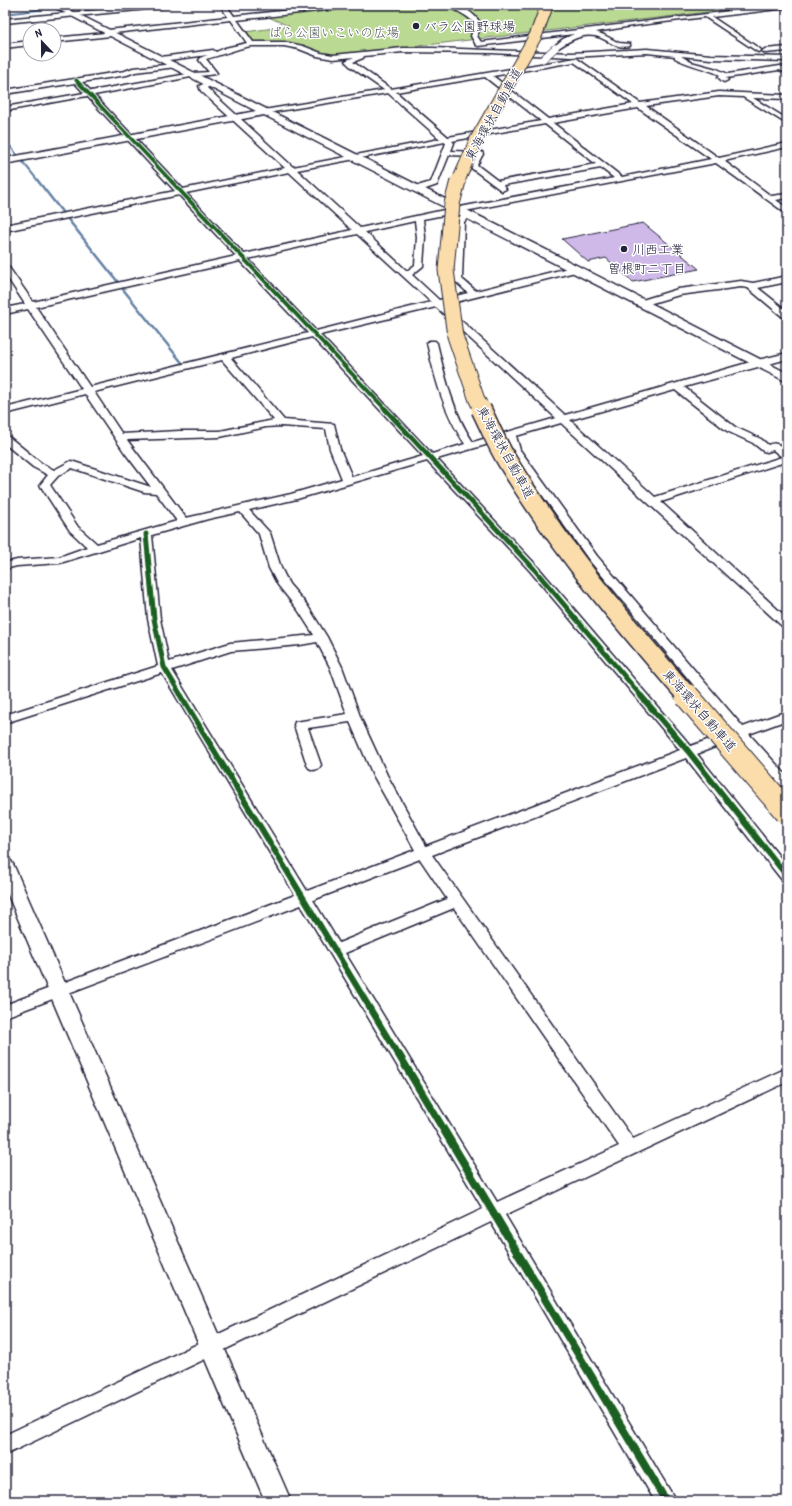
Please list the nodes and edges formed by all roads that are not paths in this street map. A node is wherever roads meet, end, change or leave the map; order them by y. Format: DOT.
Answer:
graph roads {
  1 [pos="54,5"];
  2 [pos="169,5"];
  3 [pos="223,5"];
  4 [pos="353,5"];
  5 [pos="451,5"];
  6 [pos="547,5"];
  7 [pos="336,6"];
  8 [pos="787,6"];
  9 [pos="73,15"];
  10 [pos="707,16"];
  11 [pos="232,18"];
  12 [pos="5,21"];
  13 [pos="585,32"];
  14 [pos="109,33"];
  15 [pos="62,39"];
  16 [pos="22,44"];
  17 [pos="251,44"];
  18 [pos="476,44"];
  19 [pos="646,44"];
  20 [pos="5,46"];
  21 [pos="296,46"];
  22 [pos="787,49"];
  23 [pos="403,50"];
  24 [pos="734,50"];
  25 [pos="742,50"];
  26 [pos="758,50"];
  27 [pos="223,51"];
  28 [pos="394,51"];
  29 [pos="632,52"];
  30 [pos="563,54"];
  31 [pos="711,57"];
  32 [pos="679,58"];
  33 [pos="756,58"];
  34 [pos="161,59"];
  35 [pos="787,59"];
  36 [pos="578,60"];
  37 [pos="350,62"];
  38 [pos="174,66"];
  39 [pos="133,70"];
  40 [pos="787,71"];
  41 [pos="503,72"];
  42 [pos="487,75"];
  43 [pos="194,76"];
  44 [pos="726,76"];
  45 [pos="76,80"];
  46 [pos="19,82"];
  47 [pos="208,84"];
  48 [pos="390,91"];
  49 [pos="5,92"];
  50 [pos="89,94"];
  51 [pos="740,95"];
  52 [pos="787,97"];
  53 [pos="640,106"];
  54 [pos="5,109"];
  55 [pos="264,112"];
  56 [pos="234,117"];
  57 [pos="547,122"];
  58 [pos="787,122"];
  59 [pos="129,137"];
  60 [pos="446,140"];
  61 [pos="787,145"];
  62 [pos="446,153"];
  63 [pos="351,157"];
  64 [pos="718,160"];
  65 [pos="5,161"];
  66 [pos="602,165"];
  67 [pos="292,169"];
  68 [pos="620,179"];
  69 [pos="497,184"];
  70 [pos="417,189"];
  71 [pos="180,192"];
  72 [pos="787,196"];
  73 [pos="770,198"];
  74 [pos="512,199"];
  75 [pos="457,209"];
  76 [pos="787,212"];
  77 [pos="467,214"];
  78 [pos="419,217"];
  79 [pos="5,228"];
  80 [pos="360,231"];
  81 [pos="242,257"];
  82 [pos="5,268"];
  83 [pos="576,269"];
  84 [pos="407,275"];
  85 [pos="787,279"];
  86 [pos="750,285"];
  87 [pos="475,295"];
  88 [pos="642,303"];
  89 [pos="439,304"];
  90 [pos="31,305"];
  91 [pos="5,310"];
  92 [pos="787,316"];
  93 [pos="314,335"];
  94 [pos="432,343"];
  95 [pos="787,356"];
  96 [pos="225,357"];
  97 [pos="757,363"];
  98 [pos="787,378"];
  99 [pos="677,386"];
  100 [pos="89,391"];
  101 [pos="5,411"];
  102 [pos="564,419"];
  103 [pos="280,423"];
  104 [pos="510,434"];
  105 [pos="121,437"];
  106 [pos="5,440"];
  107 [pos="471,446"];
  108 [pos="430,458"];
  109 [pos="785,460"];
  110 [pos="54,474"];
  111 [pos="348,481"];
  112 [pos="157,490"];
  113 [pos="654,501"];
  114 [pos="242,508"];
  115 [pos="184,523"];
  116 [pos="146,534"];
  117 [pos="95,548"];
  118 [pos="5,566"];
  119 [pos="787,624"];
  120 [pos="321,637"];
  121 [pos="164,667"];
  122 [pos="787,715"];
  123 [pos="354,717"];
  124 [pos="5,719"];
  125 [pos="740,732"];
  126 [pos="688,752"];
  127 [pos="314,765"];
  128 [pos="787,785"];
  129 [pos="787,812"];
  130 [pos="423,853"];
  131 [pos="5,866"];
  132 [pos="787,876"];
  133 [pos="304,898"];
  134 [pos="457,902"];
  135 [pos="336,950"];
  136 [pos="59,990"];
  137 [pos="5,1011"];
  138 [pos="787,1075"];
  139 [pos="630,1148"];
  140 [pos="494,1212"];
  141 [pos="211,1348"];
  142 [pos="5,1445"];
  143 [pos="278,1501"];
  144 [pos="666,1501"];
  1 -- 9 [label="street"];
  2 -- 9 [label="street"];
  3 -- 11 [label="street"];
  4 -- 7 [label="street"];
  5 -- 18 [label="street"];
  6 -- 129 [label="highway, 東海環状自動車道, bridge"];
  7 -- 11 [label="street"];
  8 -- 10 [label="street"];
  9 -- 12 [label="street"];
  9 -- 14 [label="street"];
  10 -- 13 [label="street"];
  10 -- 26 [label="street"];
  11 -- 14 [label="street"];
  11 -- 17 [label="street"];
  13 -- 18 [label="street"];
  13 -- 19 [label="street"];
  13 -- 41 [label="street, bridge"];
  14 -- 15 [label="street"];
  14 -- 34 [label="street"];
  16 -- 20 [label="street"];
  17 -- 21 [label="street"];
  17 -- 27 [label="street"];
  18 -- 23 [label="street"];
  18 -- 30 [label="street"];
  19 -- 24 [label="street"];
  19 -- 31 [label="street"];
  21 -- 27 [label="street"];
  21 -- 28 [label="street"];
  22 -- 26 [label="street"];
  23 -- 28 [label="street"];
  23 -- 30 [label="street"];
  25 -- 26 [label="street"];
  27 -- 34 [label="street"];
  27 -- 43 [label="street"];
  28 -- 37 [label="street"];
  29 -- 30 [label="street"];
  29 -- 31 [label="street"];
  29 -- 32 [label="street"];
  29 -- 36 [label="street"];
  31 -- 33 [label="street"];
  32 -- 33 [label="street"];
  32 -- 36 [label="street"];
  32 -- 44 [label="street"];
  33 -- 35 [label="street"];
  34 -- 38 [label="street"];
  36 -- 37 [label="street"];
  36 -- 41 [label="street"];
  36 -- 53 [label="street"];
  37 -- 48 [label="street"];
  38 -- 39 [label="street"];
  38 -- 43 [label="street"];
  39 -- 45 [label="street"];
  39 -- 46 [label="street"];
  40 -- 44 [label="street"];
  41 -- 42 [label="street"];
  42 -- 48 [label="street"];
  42 -- 57 [label="street"];
  43 -- 47 [label="street"];
  43 -- 50 [label="street"];
  44 -- 51 [label="street"];
  45 -- 49 [label="street"];
  45 -- 50 [label="street"];
  47 -- 55 [label="street"];
  47 -- 56 [label="street"];
  48 -- 55 [label="street"];
  48 -- 60 [label="street"];
  50 -- 54 [label="street"];
  50 -- 59 [label="street"];
  51 -- 52 [label="street"];
  51 -- 53 [label="street"];
  51 -- 58 [label="street"];
  53 -- 57 [label="street"];
  53 -- 64 [label="street"];
  55 -- 56 [label="street"];
  55 -- 63 [label="street"];
  56 -- 59 [label="street"];
  56 -- 67 [label="street"];
  57 -- 60 [label="street"];
  57 -- 66 [label="street"];
  59 -- 65 [label="street"];
  59 -- 71 [label="street"];
  60 -- 62 [label="street"];
  60 -- 63 [label="street"];
  61 -- 64 [label="street"];
  62 -- 69 [label="street"];
  62 -- 70 [label="street"];
  63 -- 67 [label="street"];
  63 -- 70 [label="street"];
  64 -- 68 [label="street"];
  64 -- 73 [label="street"];
  66 -- 68 [label="street"];
  66 -- 69 [label="street"];
  67 -- 71 [label="street"];
  67 -- 80 [label="street"];
  68 -- 74 [label="street"];
  69 -- 74 [label="street"];
  70 -- 75 [label="street"];
  71 -- 79 [label="street"];
  71 -- 81 [label="street"];
  72 -- 73 [label="street"];
  73 -- 76 [label="street"];
  74 -- 75 [label="street"];
  75 -- 77 [label="street"];
  75 -- 78 [label="street"];
  77 -- 83 [label="street"];
  77 -- 87 [label="street"];
  78 -- 80 [label="street"];
  78 -- 84 [label="street"];
  80 -- 81 [label="street"];
  80 -- 84 [label="street"];
  81 -- 90 [label="street"];
  81 -- 93 [label="street"];
  82 -- 90 [label="street"];
  83 -- 87 [label="street"];
  83 -- 88 [label="street"];
  84 -- 89 [label="street"];
  85 -- 86 [label="street"];
  86 -- 88 [label="street"];
  86 -- 92 [label="street"];
  87 -- 89 [label="street"];
  88 -- 97 [label="street"];
  89 -- 93 [label="street"];
  89 -- 102 [label="street"];
  90 -- 91 [label="street"];
  90 -- 100 [label="street"];
  93 -- 96 [label="street"];
  93 -- 108 [label="street"];
  94 -- 107 [label="street"];
  95 -- 97 [label="street"];
  96 -- 100 [label="street"];
  96 -- 103 [label="street"];
  97 -- 98 [label="street"];
  97 -- 99 [label="street"];
  99 -- 102 [label="street"];
  99 -- 109 [label="street"];
  100 -- 101 [label="street"];
  100 -- 105 [label="street"];
  102 -- 104 [label="street"];
  102 -- 113 [label="street"];
  103 -- 105 [label="street"];
  103 -- 111 [label="street"];
  104 -- 107 [label="street"];
  104 -- 125 [label="street"];
  105 -- 112 [label="street"];
  106 -- 110 [label="street"];
  107 -- 108 [label="street"];
  108 -- 111 [label="street"];
  108 -- 126 [label="street"];
  109 -- 113 [label="street"];
  110 -- 112 [label="street"];
  110 -- 117 [label="street"];
  111 -- 114 [label="street"];
  112 -- 115 [label="street"];
  113 -- 119 [label="street"];
  114 -- 115 [label="street"];
  114 -- 120 [label="street"];
  115 -- 116 [label="street"];
  116 -- 117 [label="street"];
  116 -- 121 [label="street"];
  117 -- 118 [label="street"];
  120 -- 121 [label="street"];
  120 -- 123 [label="street"];
  121 -- 124 [label="street"];
  121 -- 133 [label="street"];
  122 -- 125 [label="street"];
  123 -- 127 [label="street"];
  123 -- 130 [label="street"];
  125 -- 126 [label="street"];
  125 -- 128 [label="street"];
  126 -- 130 [label="street"];
  126 -- 132 [label="street"];
  130 -- 133 [label="street"];
  130 -- 134 [label="street"];
  131 -- 136 [label="street"];
  133 -- 135 [label="street"];
  133 -- 136 [label="street"];
  134 -- 135 [label="street"];
  134 -- 139 [label="street"];
  135 -- 140 [label="street"];
  136 -- 137 [label="street"];
  136 -- 141 [label="street"];
  138 -- 139 [label="street"];
  139 -- 140 [label="street"];
  140 -- 141 [label="street"];
  140 -- 144 [label="street"];
  141 -- 142 [label="street"];
  141 -- 143 [label="street"];
}
